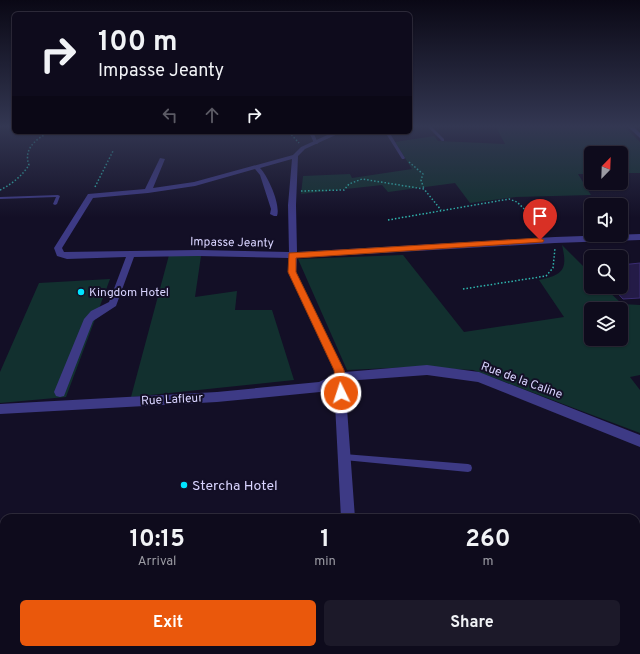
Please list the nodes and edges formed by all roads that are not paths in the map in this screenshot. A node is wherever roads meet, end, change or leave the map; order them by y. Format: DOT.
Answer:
graph roads {
  1 [pos="290,158"];
  2 [pos="295,158"];
  3 [pos="162,159"];
  4 [pos="257,168"];
  5 [pos="148,191"];
  6 [pos="0,198"];
  7 [pos="55,204"];
  8 [pos="274,214"];
  9 [pos="640,237"];
  10 [pos="131,255"];
  11 [pos="292,255"];
  12 [pos="341,377"];
  13 [pos="60,392"];
  14 [pos="0,410"];
  15 [pos="640,441"];
  16 [pos="344,457"];
  17 [pos="468,468"];
  18 [pos="348,514"];
  1 -- 4 [label="street"];
  2 -- 11 [label="street"];
  3 -- 5 [label="street"];
  4 -- 5 [label="street"];
  4 -- 8 [label="street"];
  5 -- 10 [label="street, Impasse Jeanty"];
  6 -- 7 [label="lane"];
  9 -- 11 [label="street, Impasse Jeanty"];
  10 -- 11 [label="street, Impasse Jeanty"];
  10 -- 13 [label="street"];
  11 -- 12 [label="street"];
  12 -- 14 [label="street, Rue Lafleur"];
  12 -- 15 [label="street, Rue de la Caline"];
  12 -- 16 [label="street"];
  16 -- 17 [label="lane"];
  16 -- 18 [label="street"];
}
